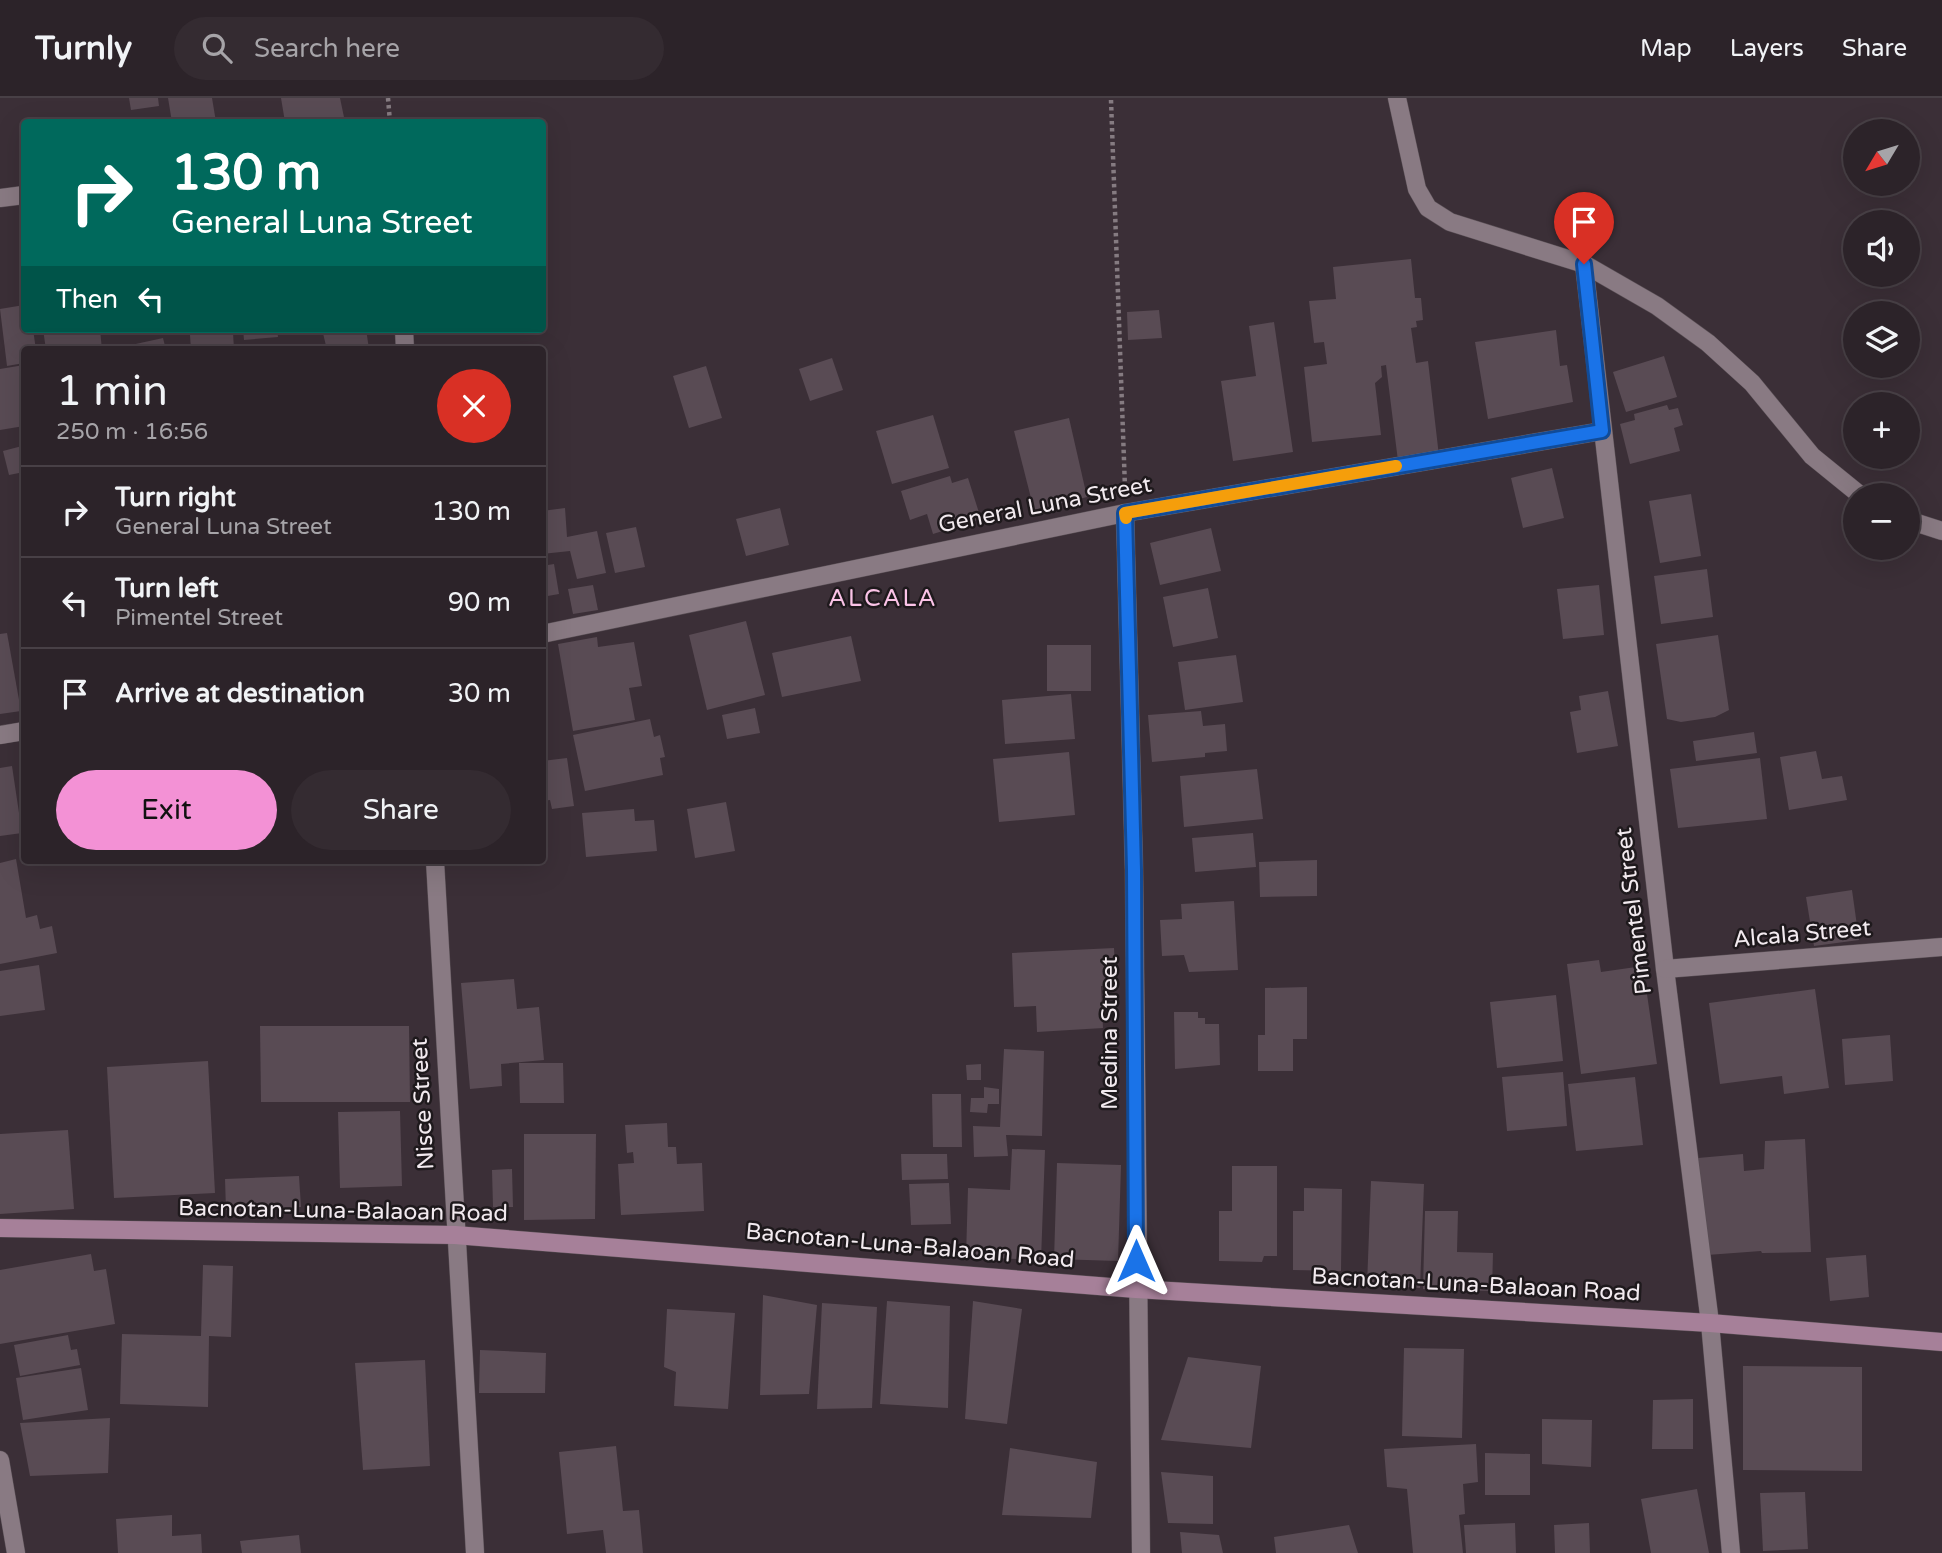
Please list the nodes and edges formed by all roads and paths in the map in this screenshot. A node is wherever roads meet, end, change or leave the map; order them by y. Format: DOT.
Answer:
graph roads {
  1 [pos="388,98"];
  2 [pos="1397,98"];
  3 [pos="1111,100"];
  4 [pos="390,119"];
  5 [pos="21,195"];
  6 [pos="0,198"];
  7 [pos="1584,264"];
  8 [pos="1602,431"];
  9 [pos="1845,483"];
  10 [pos="1125,513"];
  11 [pos="1920,524"];
  12 [pos="1942,531"];
  13 [pos="546,633"];
  14 [pos="21,732"];
  15 [pos="0,735"];
  16 [pos="435,864"];
  17 [pos="1942,947"];
  18 [pos="1665,970"];
  19 [pos="0,1228"];
  20 [pos="455,1234"];
  21 [pos="1136,1289"];
  22 [pos="1710,1324"];
  23 [pos="1942,1342"];
  24 [pos="0,1460"];
  25 [pos="16,1553"];
  26 [pos="475,1553"];
  27 [pos="1141,1553"];
  28 [pos="1731,1553"];
  1 -- 4 [label="path"];
  2 -- 7 [label="street"];
  3 -- 10 [label="path"];
  5 -- 6 [label="street"];
  7 -- 8 [label="street, Pimentel Street"];
  7 -- 9 [label="street"];
  8 -- 10 [label="street, General Luna Street"];
  8 -- 18 [label="street, Pimentel Street"];
  10 -- 13 [label="street, General Luna Street"];
  10 -- 21 [label="street, Medina Street"];
  11 -- 12 [label="street"];
  14 -- 15 [label="street"];
  16 -- 20 [label="street, Nisce Street"];
  17 -- 18 [label="street, Alcala Street"];
  18 -- 22 [label="street, Pimentel Street"];
  19 -- 20 [label="main road, Bacnotan-Luna-Balaoan Road"];
  20 -- 21 [label="main road, Bacnotan-Luna-Balaoan Road"];
  20 -- 26 [label="street, Nisce Street"];
  21 -- 22 [label="main road, Bacnotan-Luna-Balaoan Road"];
  21 -- 27 [label="street, Medina Street"];
  22 -- 23 [label="main road, Bacnotan-Luna-Balaoan Road"];
  22 -- 28 [label="street, Pimentel Street"];
  24 -- 25 [label="street"];
}
